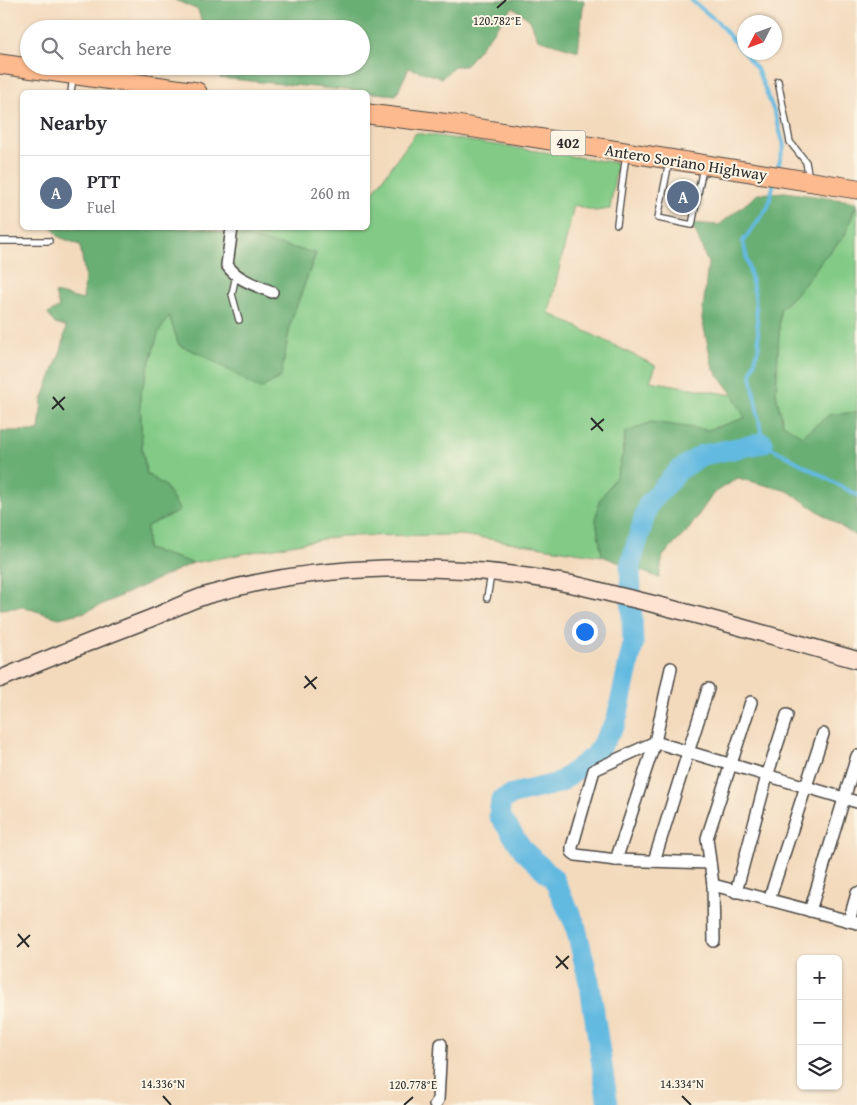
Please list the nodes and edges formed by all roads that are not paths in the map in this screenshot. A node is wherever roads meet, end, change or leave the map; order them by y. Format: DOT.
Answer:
graph roads {
  1 [pos="0,64"];
  2 [pos="20,70"];
  3 [pos="40,75"];
  4 [pos="778,81"];
  5 [pos="72,84"];
  6 [pos="166,90"];
  7 [pos="370,114"];
  8 [pos="626,152"];
  9 [pos="670,159"];
  10 [pos="704,165"];
  11 [pos="809,181"];
  12 [pos="857,189"];
  13 [pos="617,224"];
  14 [pos="232,230"];
  15 [pos="0,241"];
  16 [pos="49,241"];
  17 [pos="236,275"];
  18 [pos="272,292"];
  19 [pos="239,320"];
  20 [pos="491,573"];
  21 [pos="488,598"];
  22 [pos="857,660"];
  23 [pos="671,668"];
  24 [pos="0,680"];
  25 [pos="708,689"];
  26 [pos="751,702"];
  27 [pos="787,714"];
  28 [pos="823,734"];
  29 [pos="655,742"];
  30 [pos="689,752"];
  31 [pos="857,756"];
  32 [pos="730,764"];
  33 [pos="768,776"];
  34 [pos="806,787"];
  35 [pos="844,798"];
  36 [pos="857,802"];
  37 [pos="616,860"];
  38 [pos="654,862"];
  39 [pos="710,863"];
  40 [pos="712,885"];
  41 [pos="736,892"];
  42 [pos="857,893"];
  43 [pos="769,900"];
  44 [pos="810,911"];
  45 [pos="853,922"];
  46 [pos="714,941"];
  47 [pos="441,1044"];
  48 [pos="435,1105"];
  1 -- 2 [label="main road"];
  3 -- 5 [label="main road"];
  4 -- 11 [label="lane"];
  5 -- 6 [label="main road"];
  7 -- 8 [label="main road, Antero Soriano Highway / 402"];
  8 -- 9 [label="main road, Antero Soriano Highway / 402"];
  8 -- 13 [label="lane"];
  9 -- 10 [label="main road, Antero Soriano Highway / 402"];
  9 -- 10 [label="lane"];
  10 -- 11 [label="main road, Antero Soriano Highway / 402"];
  11 -- 12 [label="main road, Antero Soriano Highway / 402"];
  14 -- 17 [label="street"];
  15 -- 16 [label="lane"];
  17 -- 18 [label="street"];
  17 -- 19 [label="lane"];
  20 -- 21 [label="lane"];
  20 -- 22 [label="street"];
  20 -- 24 [label="street"];
  23 -- 29 [label="street"];
  25 -- 30 [label="street"];
  26 -- 32 [label="street"];
  27 -- 33 [label="street"];
  28 -- 34 [label="street"];
  29 -- 30 [label="street"];
  29 -- 37 [label="street"];
  29 -- 37 [label="street"];
  30 -- 32 [label="street"];
  30 -- 38 [label="street"];
  31 -- 35 [label="street"];
  32 -- 33 [label="street"];
  32 -- 39 [label="street"];
  33 -- 34 [label="street"];
  33 -- 41 [label="street"];
  34 -- 35 [label="street"];
  34 -- 43 [label="street"];
  35 -- 36 [label="street"];
  35 -- 44 [label="street"];
  37 -- 38 [label="street"];
  38 -- 39 [label="street"];
  39 -- 40 [label="street"];
  40 -- 41 [label="street"];
  40 -- 46 [label="street"];
  41 -- 43 [label="street"];
  42 -- 45 [label="street"];
  43 -- 44 [label="street"];
  44 -- 45 [label="street"];
  47 -- 48 [label="street"];
}
